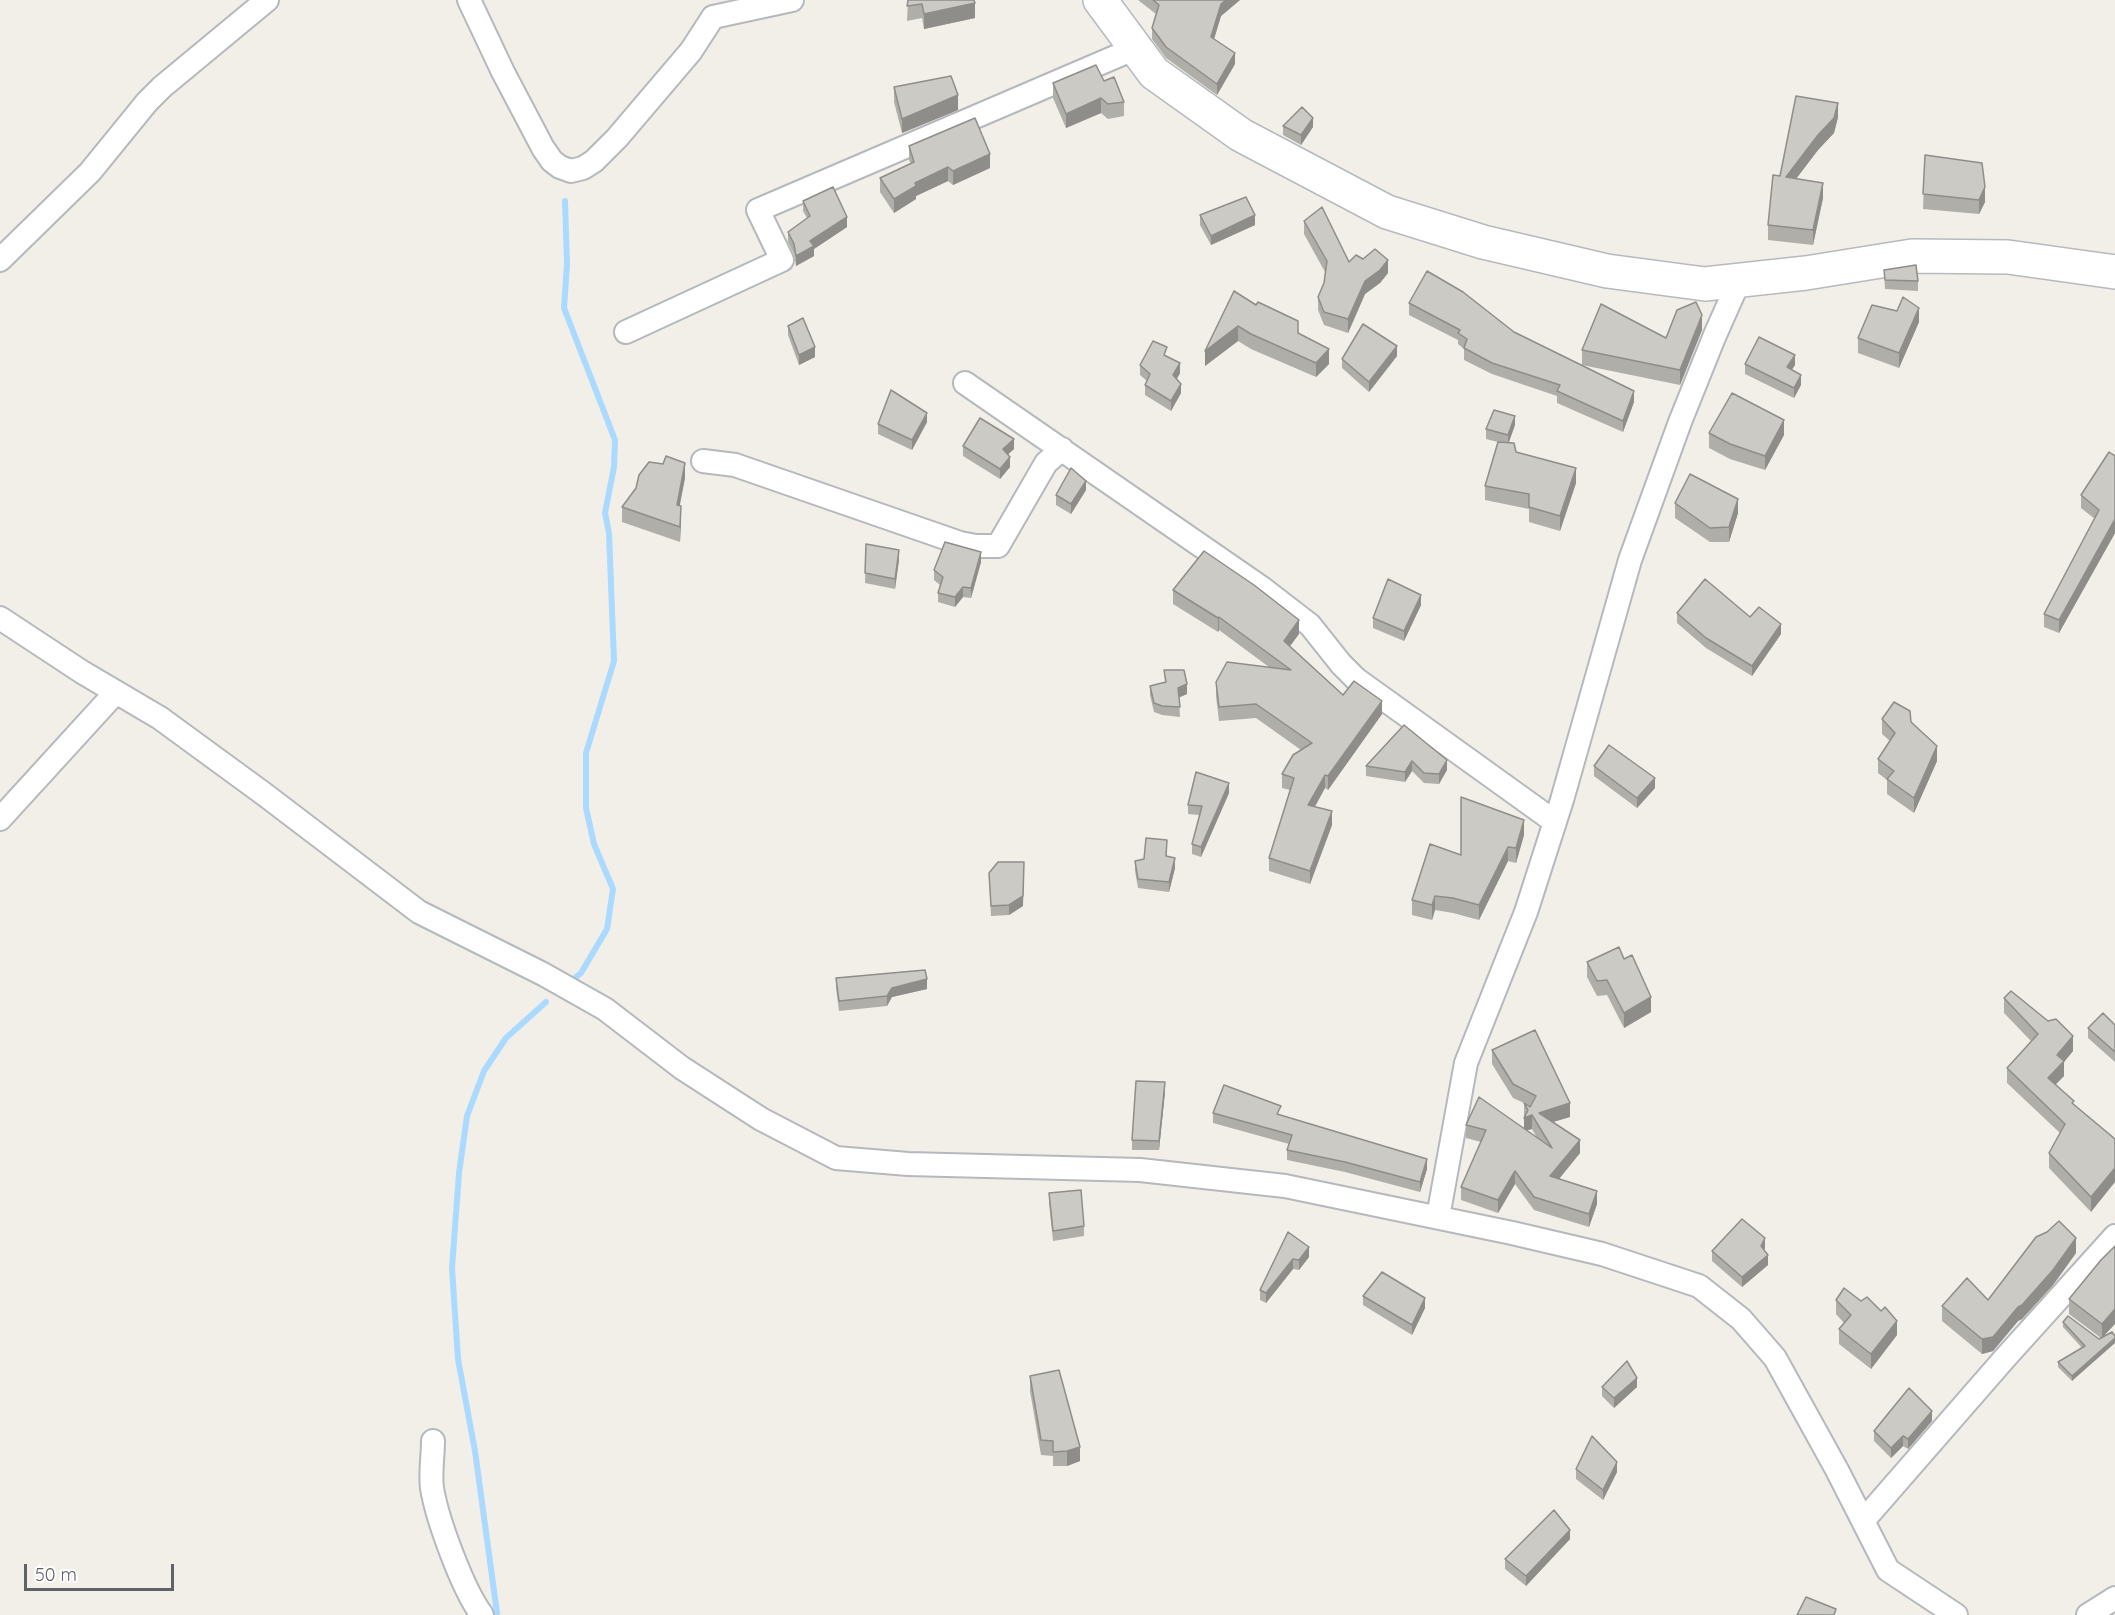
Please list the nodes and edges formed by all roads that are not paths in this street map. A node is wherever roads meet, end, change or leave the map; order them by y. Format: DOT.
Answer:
graph roads {
  1 [pos="267,0"];
  2 [pos="470,0"];
  3 [pos="792,0"];
  4 [pos="1100,0"];
  5 [pos="1136,48"];
  6 [pos="0,260"];
  7 [pos="2115,272"];
  8 [pos="1739,280"];
  9 [pos="626,332"];
  10 [pos="965,383"];
  11 [pos="1062,450"];
  12 [pos="703,461"];
  13 [pos="0,618"];
  14 [pos="116,692"];
  15 [pos="0,819"];
  16 [pos="1555,822"];
  17 [pos="1438,1217"];
  18 [pos="2115,1236"];
  19 [pos="433,1441"];
  20 [pos="1863,1521"];
  21 [pos="2115,1598"];
  22 [pos="482,1615"];
  23 [pos="1956,1615"];
  24 [pos="2088,1615"];
  1 -- 6 [label="street"];
  2 -- 3 [label="street"];
  4 -- 5 [label="main road"];
  5 -- 8 [label="main road"];
  5 -- 9 [label="street"];
  7 -- 8 [label="main road"];
  8 -- 16 [label="street"];
  10 -- 11 [label="street"];
  11 -- 12 [label="street"];
  11 -- 16 [label="street"];
  13 -- 14 [label="street"];
  14 -- 15 [label="street"];
  14 -- 17 [label="street"];
  16 -- 17 [label="street"];
  17 -- 20 [label="street"];
  18 -- 20 [label="street"];
  19 -- 22 [label="street"];
  20 -- 23 [label="street"];
  21 -- 24 [label="street"];
}
